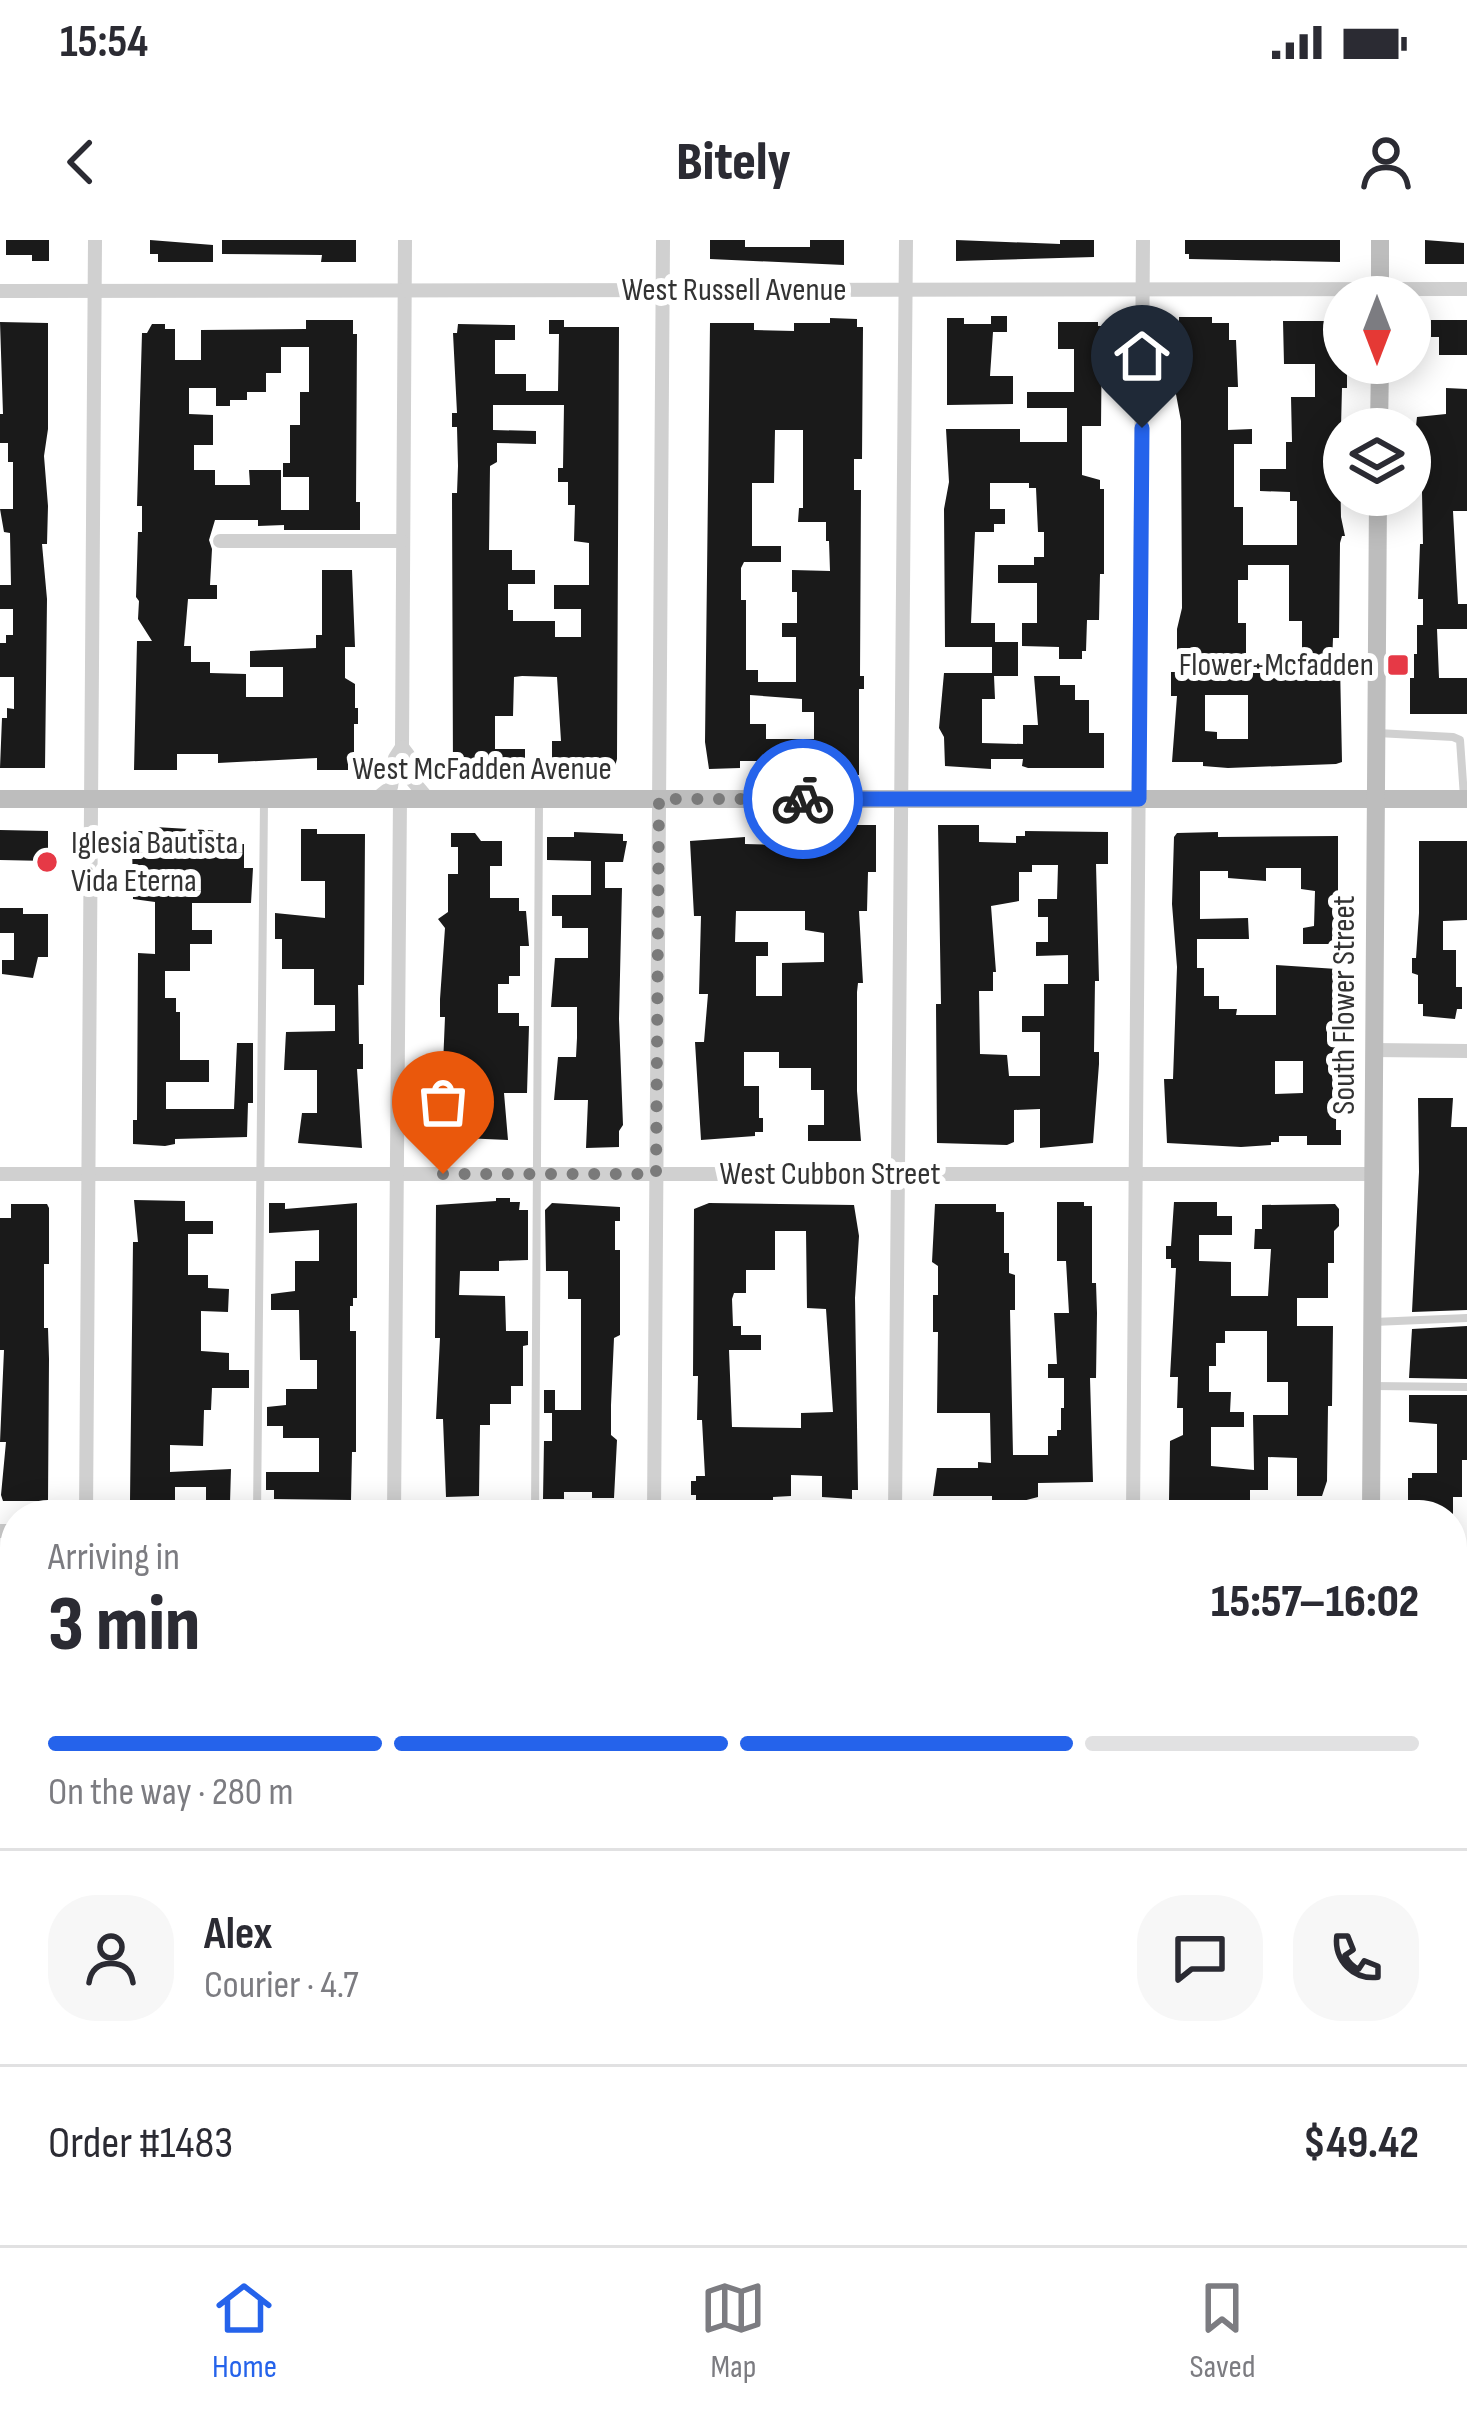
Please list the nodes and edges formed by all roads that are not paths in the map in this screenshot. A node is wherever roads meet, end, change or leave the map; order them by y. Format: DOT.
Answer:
graph roads {
  1 [pos="95,240"];
  2 [pos="405,240"];
  3 [pos="663,240"];
  4 [pos="906,240"];
  5 [pos="1143,240"];
  6 [pos="1381,240"];
  7 [pos="1380,276"];
  8 [pos="1144,289"];
  9 [pos="1467,289"];
  10 [pos="404,290"];
  11 [pos="663,290"];
  12 [pos="905,290"];
  13 [pos="0,291"];
  14 [pos="95,291"];
  15 [pos="1431,291"];
  16 [pos="1323,292"];
  17 [pos="1378,516"];
  18 [pos="220,541"];
  19 [pos="402,542"];
  20 [pos="1376,733"];
  21 [pos="402,747"];
  22 [pos="0,799"];
  23 [pos="92,799"];
  24 [pos="264,799"];
  25 [pos="376,799"];
  26 [pos="400,799"];
  27 [pos="428,799"];
  28 [pos="538,799"];
  29 [pos="659,799"];
  30 [pos="901,799"];
  31 [pos="1139,799"];
  32 [pos="1375,799"];
  33 [pos="1465,799"];
  34 [pos="1373,1050"];
  35 [pos="1467,1051"];
  36 [pos="0,1174"];
  37 [pos="89,1174"];
  38 [pos="259,1174"];
  39 [pos="397,1174"];
  40 [pos="536,1174"];
  41 [pos="656,1174"];
  42 [pos="898,1174"];
  43 [pos="1136,1174"];
  44 [pos="1373,1174"];
  45 [pos="1467,1318"];
  46 [pos="1372,1322"];
  47 [pos="1372,1386"];
  48 [pos="1467,1387"];
  49 [pos="86,1500"];
  50 [pos="256,1500"];
  51 [pos="394,1500"];
  52 [pos="535,1500"];
  53 [pos="654,1500"];
  54 [pos="895,1500"];
  55 [pos="1133,1500"];
  56 [pos="1371,1500"];
  1 -- 14 [label="street"];
  2 -- 10 [label="street"];
  3 -- 11 [label="street"];
  4 -- 12 [label="street"];
  5 -- 8 [label="street"];
  6 -- 7 [label="street"];
  8 -- 12 [label="street, West Russell Avenue"];
  8 -- 16 [label="street, West Russell Avenue"];
  8 -- 31 [label="street"];
  9 -- 15 [label="street, West Russell Avenue"];
  10 -- 11 [label="street, West Russell Avenue"];
  10 -- 14 [label="street, West Russell Avenue"];
  10 -- 19 [label="street"];
  11 -- 12 [label="street, West Russell Avenue"];
  11 -- 29 [label="street"];
  12 -- 30 [label="street"];
  13 -- 14 [label="street, West Russell Avenue"];
  14 -- 23 [label="street"];
  17 -- 20 [label="street, South Flower Street"];
  18 -- 19 [label="street"];
  19 -- 21 [label="street"];
  20 -- 32 [label="street, South Flower Street"];
  20 -- 33 [label="lane"];
  21 -- 25 [label="street"];
  21 -- 27 [label="street"];
  22 -- 23 [label="street, West McFadden Avenue"];
  23 -- 24 [label="street, West McFadden Avenue"];
  23 -- 37 [label="street"];
  24 -- 25 [label="street, West McFadden Avenue"];
  24 -- 38 [label="lane"];
  25 -- 26 [label="street, West McFadden Avenue"];
  26 -- 27 [label="street, West McFadden Avenue"];
  26 -- 39 [label="street"];
  27 -- 28 [label="street, West McFadden Avenue"];
  28 -- 29 [label="street, West McFadden Avenue"];
  28 -- 40 [label="lane"];
  29 -- 30 [label="street, West McFadden Avenue"];
  29 -- 41 [label="street"];
  30 -- 31 [label="street, West McFadden Avenue"];
  30 -- 42 [label="street"];
  31 -- 32 [label="street, West McFadden Avenue"];
  31 -- 43 [label="street"];
  32 -- 33 [label="street, West McFadden Avenue"];
  32 -- 34 [label="street, South Flower Street"];
  34 -- 35 [label="street"];
  34 -- 44 [label="street, South Flower Street"];
  36 -- 37 [label="street, West Cubbon Street"];
  37 -- 38 [label="street, West Cubbon Street"];
  37 -- 49 [label="street"];
  38 -- 39 [label="street, West Cubbon Street"];
  38 -- 50 [label="lane"];
  39 -- 40 [label="street, West Cubbon Street"];
  39 -- 51 [label="street"];
  40 -- 41 [label="street, West Cubbon Street"];
  40 -- 52 [label="lane"];
  41 -- 42 [label="street, West Cubbon Street"];
  41 -- 53 [label="street"];
  42 -- 43 [label="street, West Cubbon Street"];
  42 -- 54 [label="street"];
  43 -- 44 [label="street, West Cubbon Street"];
  43 -- 55 [label="street"];
  44 -- 46 [label="street, South Flower Street"];
  45 -- 46 [label="lane"];
  46 -- 47 [label="street, South Flower Street"];
  47 -- 48 [label="lane"];
  47 -- 56 [label="street, South Flower Street"];
}
